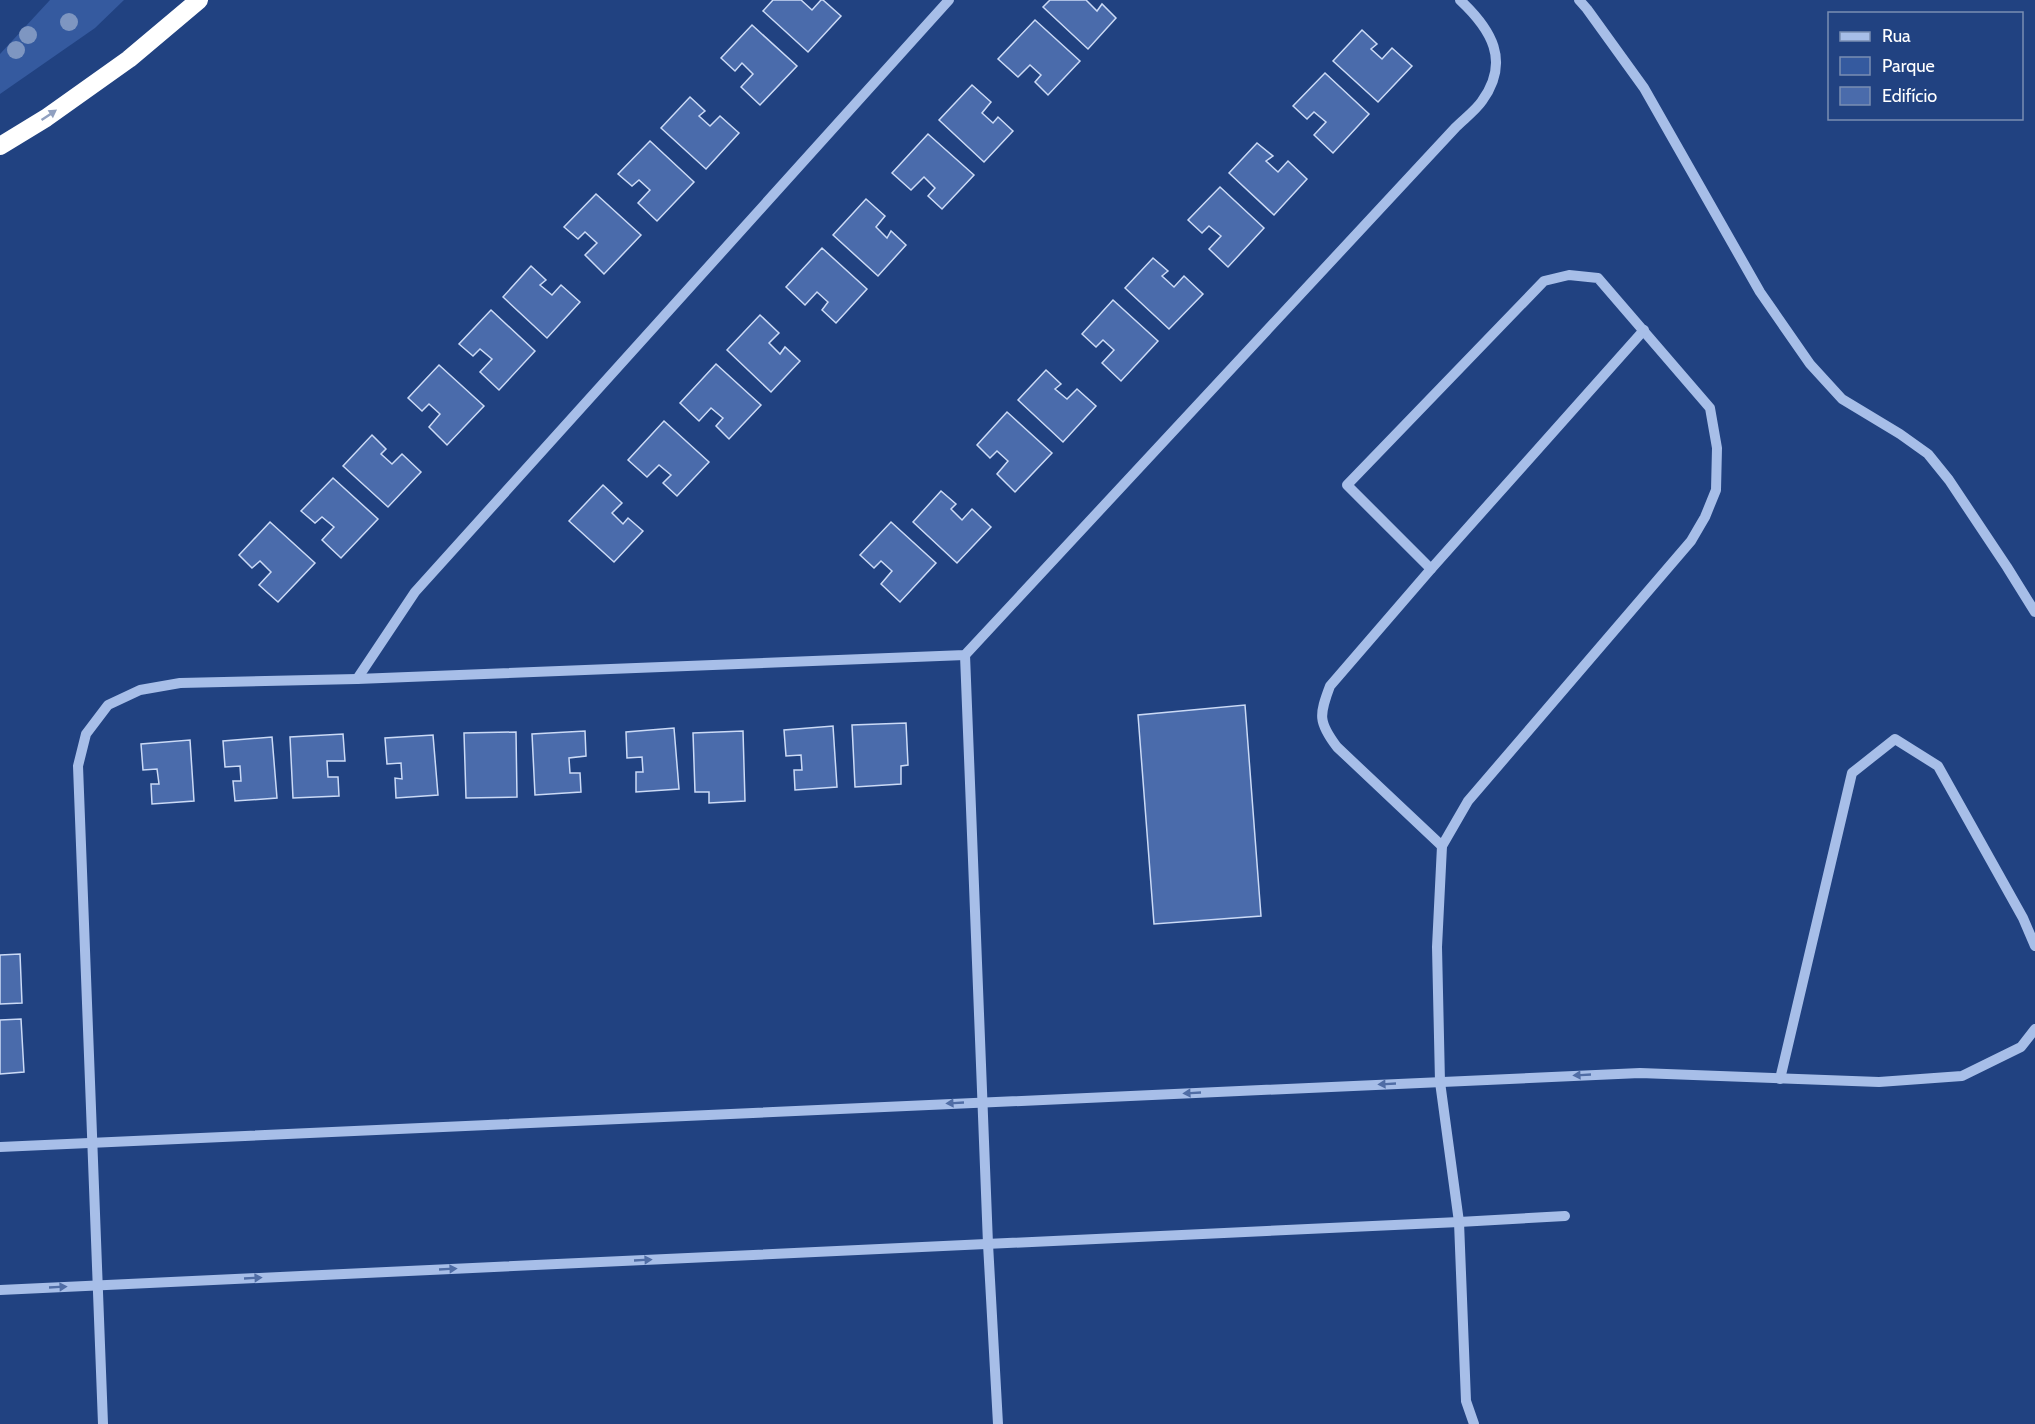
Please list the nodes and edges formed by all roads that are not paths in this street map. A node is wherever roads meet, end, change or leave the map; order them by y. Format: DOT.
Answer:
graph roads {
  1 [pos="199,0"];
  2 [pos="950,0"];
  3 [pos="1460,0"];
  4 [pos="1579,0"];
  5 [pos="0,147"];
  6 [pos="1644,330"];
  7 [pos="1431,569"];
  8 [pos="2035,612"];
  9 [pos="965,655"];
  10 [pos="357,679"];
  11 [pos="1442,846"];
  12 [pos="2035,946"];
  13 [pos="2035,1029"];
  14 [pos="1780,1079"];
  15 [pos="1440,1082"];
  16 [pos="983,1102"];
  17 [pos="92,1143"];
  18 [pos="0,1147"];
  19 [pos="1565,1216"];
  20 [pos="1459,1222"];
  21 [pos="988,1244"];
  22 [pos="98,1286"];
  23 [pos="0,1290"];
  24 [pos="103,1424"];
  25 [pos="998,1424"];
  26 [pos="1474,1424"];
  5 -- 1 [label="highway, one-way"];
  2 -- 10 [label="street"];
  3 -- 9 [label="street"];
  4 -- 8 [label="street"];
  6 -- 7 [label="street"];
  6 -- 7 [label="street"];
  6 -- 11 [label="street"];
  7 -- 11 [label="street"];
  9 -- 10 [label="street"];
  9 -- 16 [label="street"];
  10 -- 17 [label="street"];
  11 -- 15 [label="street"];
  12 -- 14 [label="street"];
  13 -- 14 [label="street"];
  14 -- 15 [label="street, one-way"];
  15 -- 16 [label="street, one-way"];
  15 -- 20 [label="street"];
  16 -- 17 [label="street, one-way"];
  16 -- 21 [label="street"];
  17 -- 18 [label="street"];
  17 -- 22 [label="street"];
  19 -- 20 [label="street"];
  20 -- 21 [label="street"];
  20 -- 26 [label="street"];
  22 -- 21 [label="street, one-way"];
  21 -- 25 [label="street"];
  23 -- 22 [label="street, one-way"];
  22 -- 24 [label="street"];
}
